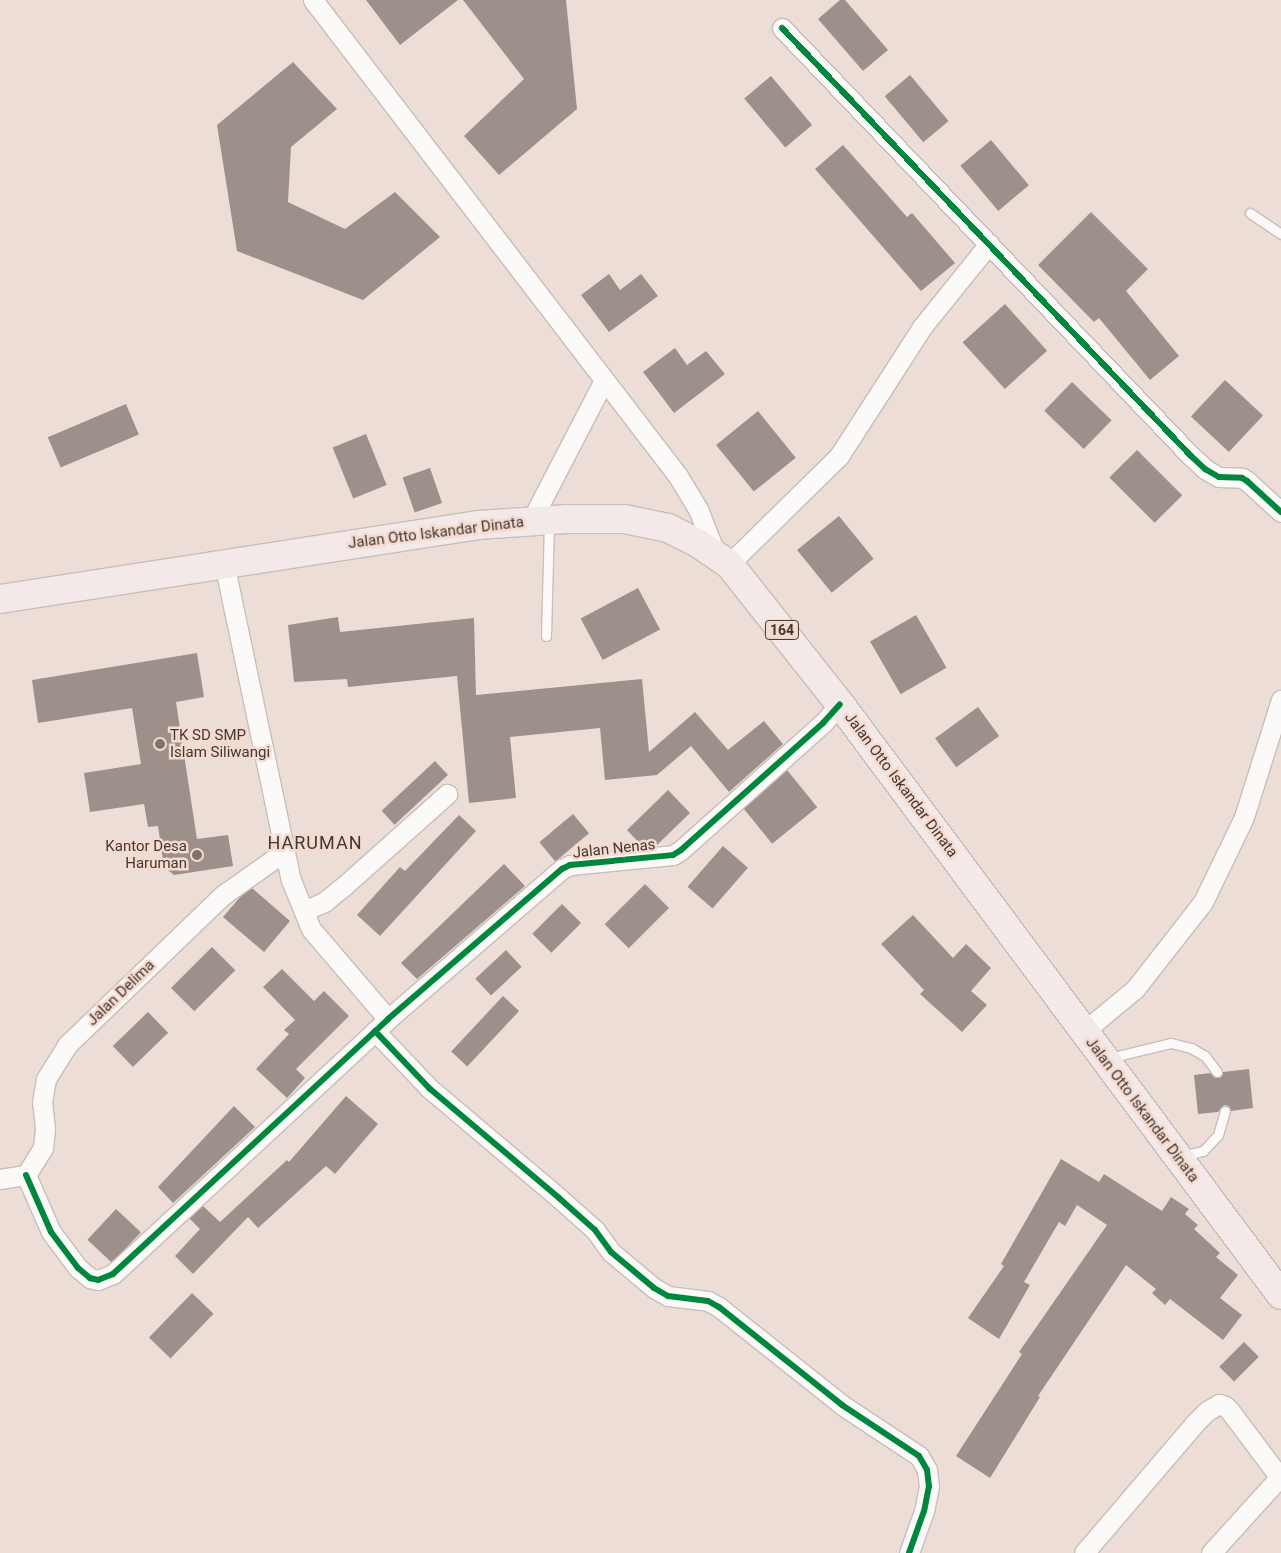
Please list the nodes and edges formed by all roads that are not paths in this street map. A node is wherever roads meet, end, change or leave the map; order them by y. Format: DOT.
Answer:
graph roads {
  1 [pos="313,0"];
  2 [pos="782,28"];
  3 [pos="1250,214"];
  4 [pos="1281,234"];
  5 [pos="989,244"];
  6 [pos="604,380"];
  7 [pos="1281,512"];
  8 [pos="540,521"];
  9 [pos="723,560"];
  10 [pos="224,563"];
  11 [pos="0,599"];
  12 [pos="546,636"];
  13 [pos="1281,700"];
  14 [pos="840,704"];
  15 [pos="447,794"];
  16 [pos="285,851"];
  17 [pos="304,911"];
  18 [pos="382,1025"];
  19 [pos="1083,1032"];
  20 [pos="1104,1060"];
  21 [pos="1218,1072"];
  22 [pos="1226,1111"];
  23 [pos="1177,1156"];
  24 [pos="26,1175"];
  25 [pos="0,1179"];
  26 [pos="1281,1295"];
  27 [pos="1280,1478"];
  28 [pos="908,1553"];
  29 [pos="1084,1553"];
  30 [pos="1212,1553"];
  1 -- 6 [label="street"];
  2 -- 5 [label="street"];
  3 -- 4 [label="lane"];
  5 -- 7 [label="street"];
  5 -- 9 [label="street"];
  6 -- 8 [label="street"];
  6 -- 9 [label="street"];
  8 -- 9 [label="main road, Jalan Otto Iskandar Dinata / 164"];
  8 -- 10 [label="main road, Jalan Otto Iskandar Dinata / 164"];
  8 -- 12 [label="lane"];
  9 -- 14 [label="main road, Jalan Otto Iskandar Dinata / 164"];
  10 -- 11 [label="main road, Jalan Otto Iskandar Dinata / 164"];
  10 -- 16 [label="street"];
  13 -- 19 [label="street"];
  14 -- 18 [label="street, Jalan Nenas"];
  14 -- 19 [label="main road, Jalan Otto Iskandar Dinata / 164"];
  15 -- 17 [label="street"];
  16 -- 17 [label="street"];
  16 -- 24 [label="street, Jalan Delima"];
  17 -- 18 [label="street"];
  18 -- 24 [label="street, Jalan Nenas"];
  18 -- 28 [label="street"];
  19 -- 20 [label="main road, Jalan Otto Iskandar Dinata / 164"];
  20 -- 21 [label="lane"];
  20 -- 23 [label="main road, Jalan Otto Iskandar Dinata / 164"];
  22 -- 23 [label="lane"];
  23 -- 26 [label="main road, Jalan Otto Iskandar Dinata / 164"];
  24 -- 25 [label="street"];
  27 -- 29 [label="street"];
  27 -- 30 [label="street"];
}
